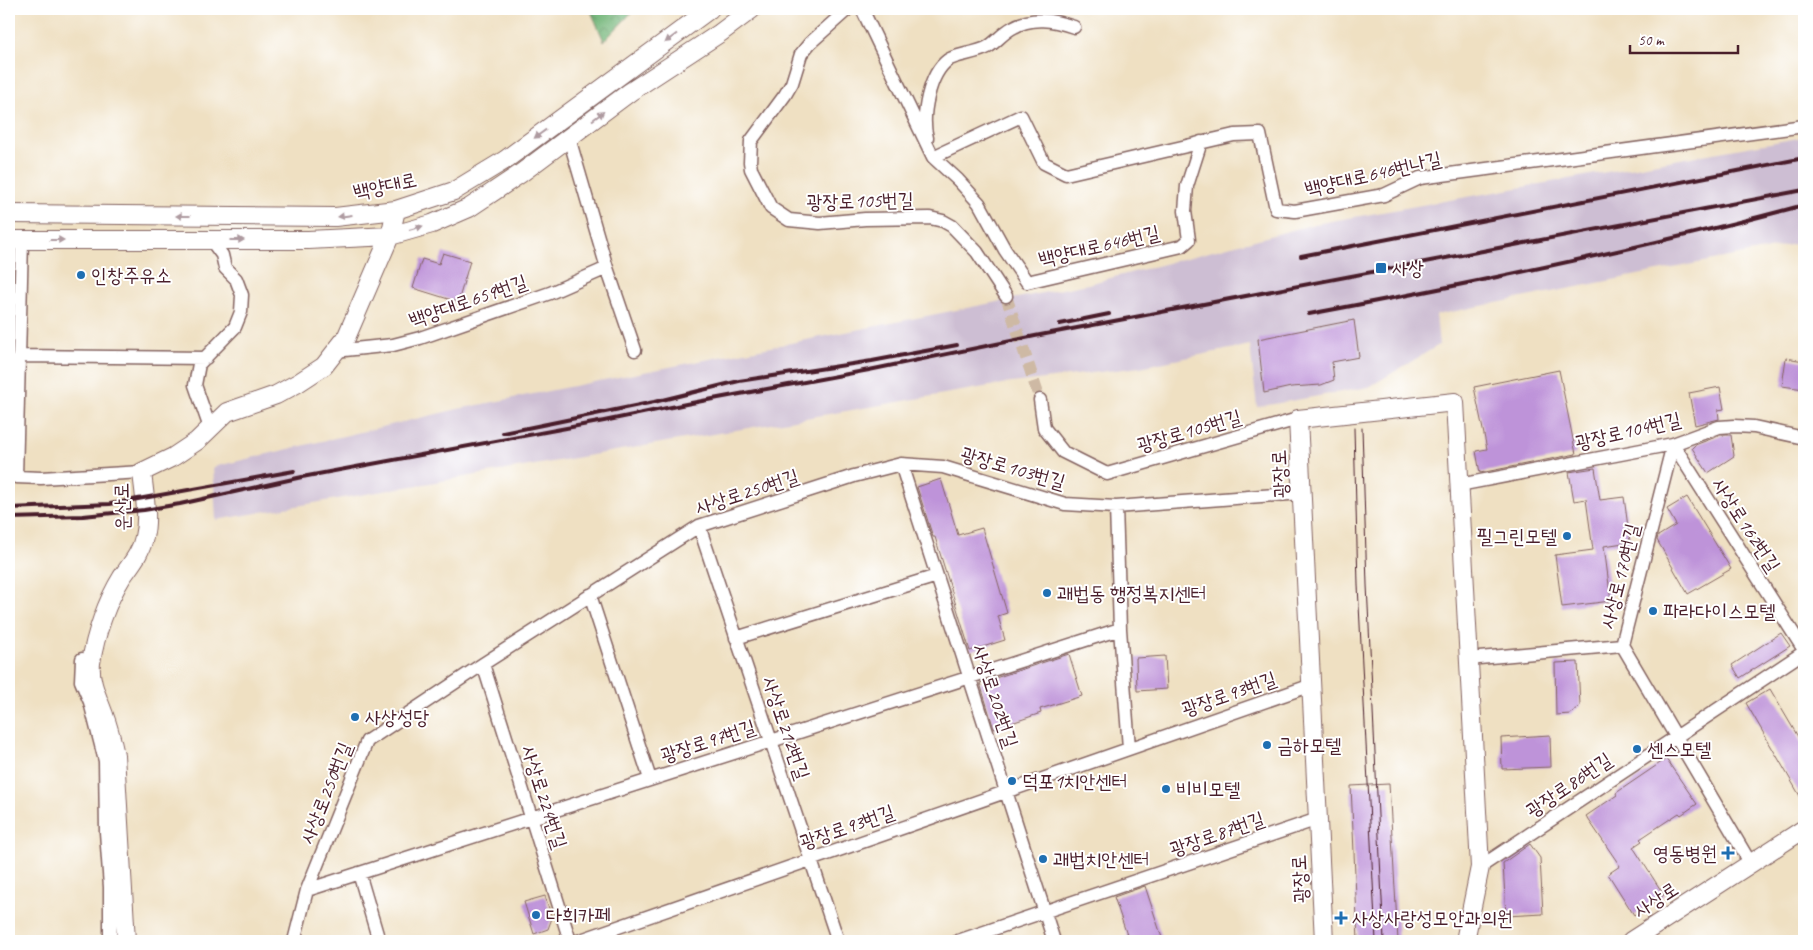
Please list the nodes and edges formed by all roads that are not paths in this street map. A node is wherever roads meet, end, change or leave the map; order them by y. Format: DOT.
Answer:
graph roads {
  1 [pos="710,9"];
  2 [pos="752,9"];
  3 [pos="848,9"];
  4 [pos="862,9"];
  5 [pos="1074,27"];
  6 [pos="1804,126"];
  7 [pos="569,138"];
  8 [pos="1201,142"];
  9 [pos="933,157"];
  10 [pos="396,210"];
  11 [pos="9,214"];
  12 [pos="390,236"];
  13 [pos="15,240"];
  14 [pos="211,240"];
  15 [pos="607,268"];
  16 [pos="1006,296"];
  17 [pos="635,350"];
  18 [pos="335,351"];
  19 [pos="19,356"];
  20 [pos="206,358"];
  21 [pos="1040,400"];
  22 [pos="1298,419"];
  23 [pos="210,428"];
  24 [pos="1804,438"];
  25 [pos="1673,444"];
  26 [pos="901,464"];
  27 [pos="142,472"];
  28 [pos="12,475"];
  29 [pos="1459,485"];
  30 [pos="1302,493"];
  31 [pos="1116,507"];
  32 [pos="698,526"];
  33 [pos="937,576"];
  34 [pos="590,595"];
  35 [pos="1120,629"];
  36 [pos="736,638"];
  37 [pos="1622,645"];
  38 [pos="1804,651"];
  39 [pos="82,659"];
  40 [pos="1468,659"];
  41 [pos="483,664"];
  42 [pos="970,677"];
  43 [pos="1312,684"];
  44 [pos="1676,737"];
  45 [pos="771,741"];
  46 [pos="1129,748"];
  47 [pos="650,780"];
  48 [pos="1006,791"];
  49 [pos="531,818"];
  50 [pos="1318,819"];
  51 [pos="1804,829"];
  52 [pos="811,860"];
  53 [pos="1751,864"];
  54 [pos="1480,867"];
  55 [pos="359,873"];
  56 [pos="307,890"];
  57 [pos="1045,912"];
  58 [pos="110,941"];
  59 [pos="126,941"];
  60 [pos="294,941"];
  61 [pos="380,941"];
  62 [pos="570,941"];
  63 [pos="578,941"];
  64 [pos="838,941"];
  65 [pos="958,941"];
  66 [pos="1054,941"];
  67 [pos="1324,941"];
  68 [pos="1465,941"];
  69 [pos="1631,941"];
  1 -- 10 [label="main road, 백양대로, one-way"];
  7 -- 2 [label="main road, one-way"];
  3 -- 16 [label="street, 광장로105번길"];
  4 -- 9 [label="street, 백양대로646번길"];
  5 -- 9 [label="street"];
  6 -- 8 [label="street, 백양대로646번나길"];
  12 -- 7 [label="main road, one-way"];
  7 -- 15 [label="street"];
  8 -- 9 [label="street, 백양대로646번나길"];
  8 -- 9 [label="street, 백양대로646번길"];
  10 -- 11 [label="main road, 백양대로, one-way"];
  10 -- 12 [label="main road, 운산로"];
  14 -- 12 [label="main road, one-way"];
  12 -- 18 [label="main road, 운산로"];
  13 -- 14 [label="main road, one-way"];
  13 -- 19 [label="street"];
  14 -- 20 [label="street"];
  15 -- 17 [label="street"];
  15 -- 18 [label="street, 백양대로659번길"];
  18 -- 23 [label="main road, 운산로"];
  19 -- 20 [label="street"];
  19 -- 28 [label="street"];
  20 -- 23 [label="street"];
  21 -- 22 [label="street, 광장로105번길"];
  22 -- 29 [label="main road"];
  22 -- 30 [label="main road, 광장로"];
  23 -- 27 [label="main road, 운산로"];
  24 -- 25 [label="street, 광장로104번길"];
  25 -- 29 [label="street, 광장로104번길"];
  25 -- 37 [label="street, 사상로170번길"];
  25 -- 38 [label="street, 사상로162번길"];
  26 -- 31 [label="street, 광장로103번길"];
  26 -- 32 [label="street, 사상로250번길"];
  26 -- 33 [label="street, 사상로202번길"];
  27 -- 28 [label="street"];
  27 -- 59 [label="main road, 운산로"];
  29 -- 40 [label="main road"];
  30 -- 31 [label="street, 광장로103번길"];
  30 -- 43 [label="main road, 광장로"];
  31 -- 35 [label="street"];
  32 -- 34 [label="street, 사상로250번길"];
  32 -- 36 [label="street, 사상로212번길"];
  33 -- 36 [label="street"];
  33 -- 42 [label="street, 사상로202번길"];
  34 -- 41 [label="street, 사상로250번길"];
  34 -- 47 [label="street"];
  35 -- 42 [label="street, 광장로97번길"];
  35 -- 46 [label="street"];
  36 -- 45 [label="street, 사상로212번길"];
  37 -- 40 [label="street"];
  37 -- 44 [label="street, 사상로170번길"];
  38 -- 44 [label="street, 광장로86번길"];
  39 -- 58 [label="street"];
  40 -- 54 [label="main road"];
  41 -- 49 [label="street, 사상로224번길"];
  41 -- 56 [label="street, 사상로250번길"];
  42 -- 45 [label="street, 광장로97번길"];
  42 -- 48 [label="street, 사상로202번길"];
  43 -- 46 [label="street, 광장로93번길"];
  43 -- 50 [label="main road, 광장로"];
  44 -- 53 [label="street, 사상로170번길"];
  44 -- 54 [label="street, 광장로86번길"];
  45 -- 47 [label="street, 광장로97번길"];
  45 -- 52 [label="street, 사상로212번길"];
  46 -- 48 [label="street, 광장로93번길"];
  47 -- 49 [label="street, 광장로97번길"];
  48 -- 52 [label="street, 광장로93번길"];
  48 -- 57 [label="street, 사상로202번길"];
  49 -- 55 [label="street, 광장로97번길"];
  49 -- 62 [label="street, 사상로224번길"];
  50 -- 57 [label="street, 광장로87번길"];
  50 -- 67 [label="main road, 광장로"];
  51 -- 53 [label="main road, 사상로"];
  52 -- 63 [label="street, 광장로93번길"];
  52 -- 64 [label="street, 사상로212번길"];
  53 -- 69 [label="main road, 사상로"];
  54 -- 68 [label="main road"];
  55 -- 56 [label="street, 광장로97번길"];
  55 -- 61 [label="street"];
  56 -- 60 [label="street, 사상로250번길"];
  57 -- 65 [label="street, 광장로87번길"];
  57 -- 66 [label="street, 사상로202번길"];
}
